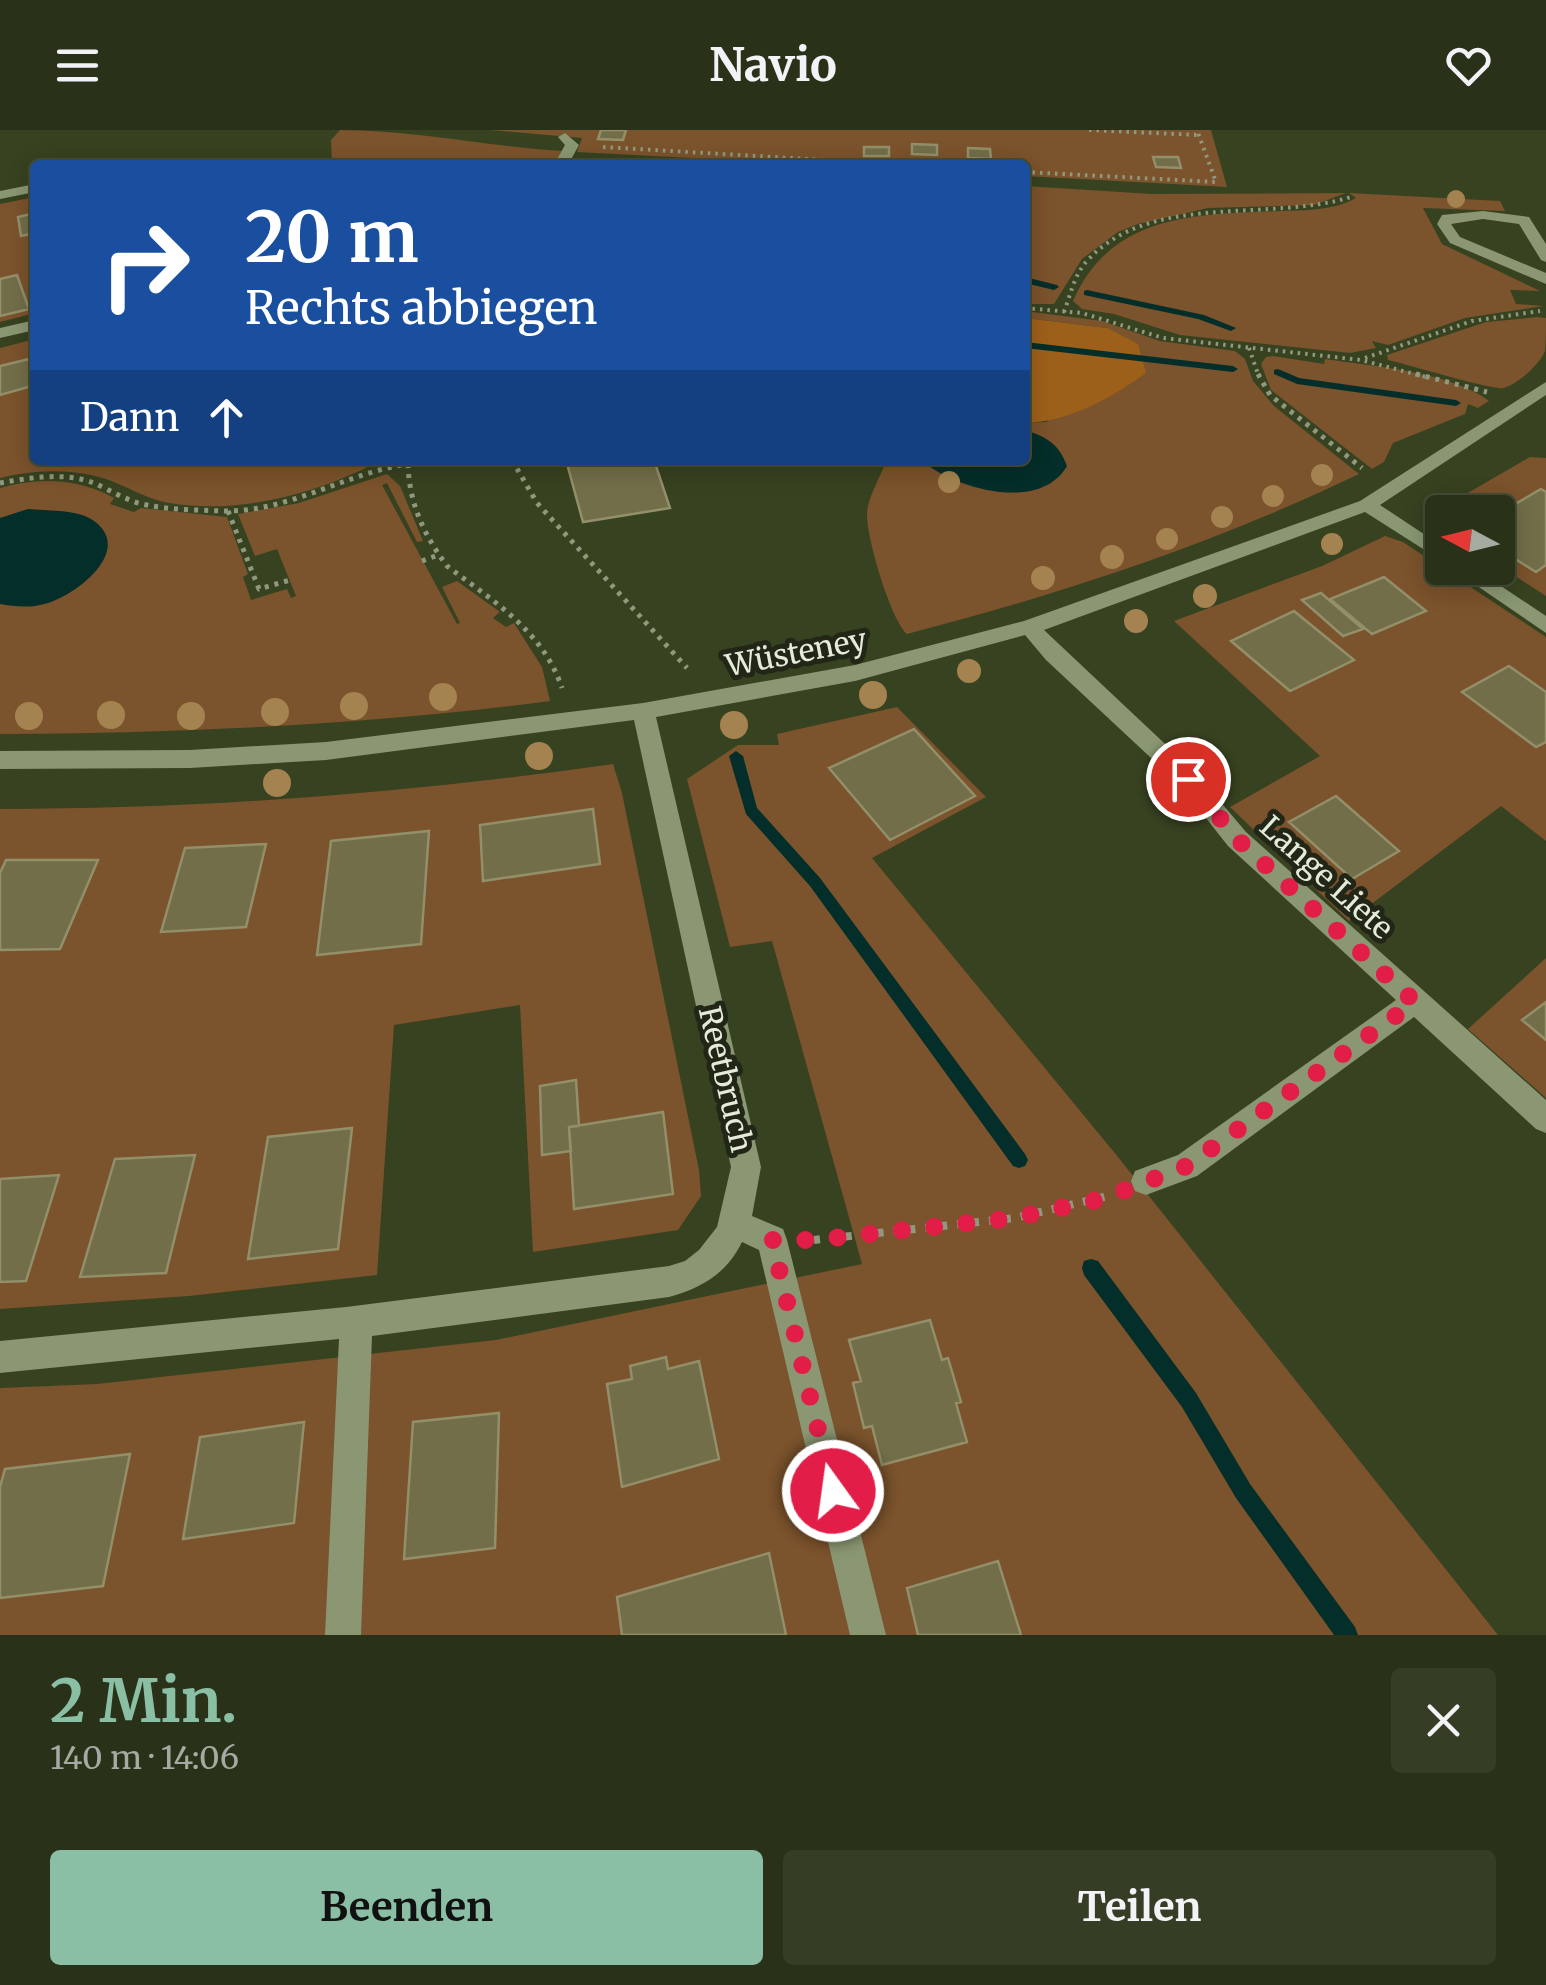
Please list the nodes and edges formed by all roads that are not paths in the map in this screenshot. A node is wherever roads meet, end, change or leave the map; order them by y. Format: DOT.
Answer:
graph roads {
  1 [pos="569,144"];
  2 [pos="564,160"];
  3 [pos="30,189"];
  4 [pos="0,195"];
  5 [pos="1515,204"];
  6 [pos="1524,220"];
  7 [pos="1546,257"];
  8 [pos="1546,279"];
  9 [pos="30,326"];
  10 [pos="0,334"];
  11 [pos="1546,387"];
  12 [pos="1368,505"];
  13 [pos="1425,544"];
  14 [pos="1485,585"];
  15 [pos="1546,626"];
  16 [pos="1030,627"];
  17 [pos="644,711"];
  18 [pos="0,760"];
  19 [pos="1415,1002"];
  20 [pos="1546,1120"];
  21 [pos="1146,1181"];
  22 [pos="735,1224"];
  23 [pos="356,1324"];
  24 [pos="0,1357"];
  25 [pos="343,1635"];
  26 [pos="868,1635"];
  1 -- 2 [label="street"];
  3 -- 4 [label="street"];
  5 -- 6 [label="street"];
  6 -- 7 [label="street"];
  6 -- 8 [label="street"];
  9 -- 10 [label="street"];
  11 -- 12 [label="street, Wüsteney"];
  12 -- 13 [label="street"];
  12 -- 16 [label="street, Wüsteney"];
  14 -- 15 [label="street"];
  16 -- 17 [label="street, Wüsteney"];
  16 -- 19 [label="street, Lange Liete"];
  17 -- 18 [label="street, Wüsteney"];
  17 -- 22 [label="street, Reetbruch"];
  19 -- 20 [label="street, Lange Liete"];
  19 -- 21 [label="street"];
  22 -- 23 [label="street, Reetbruch"];
  22 -- 26 [label="street"];
  23 -- 24 [label="street, Reetbruch"];
  23 -- 25 [label="street"];
}
